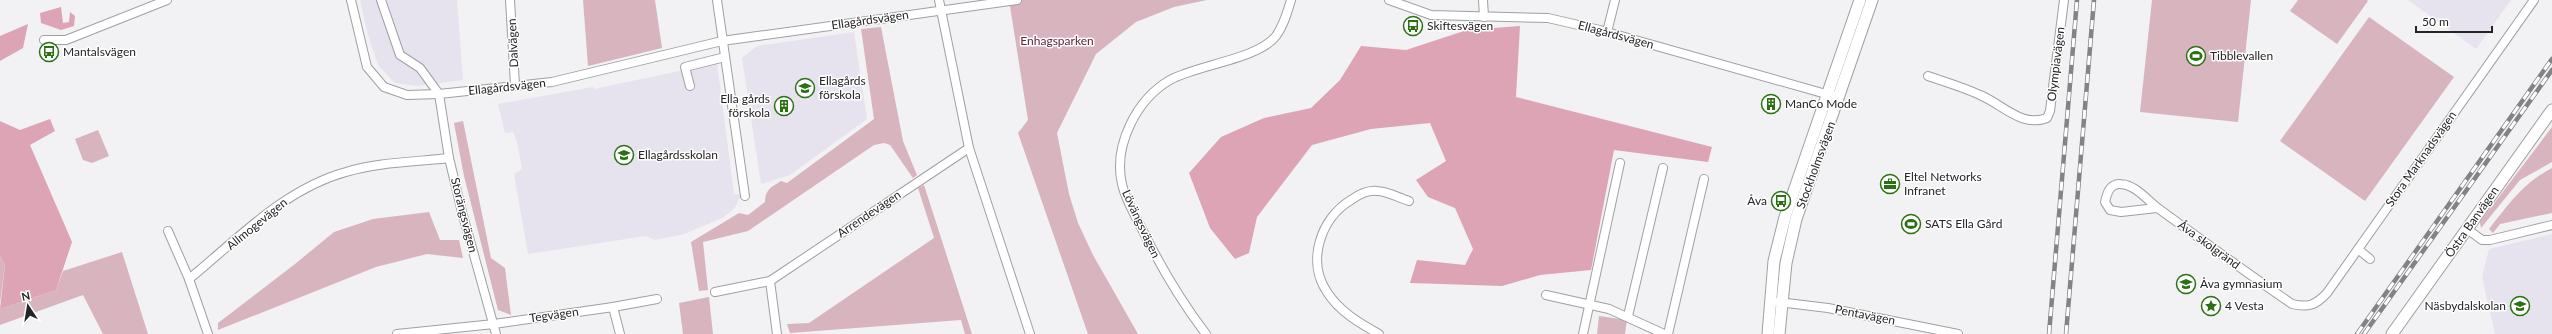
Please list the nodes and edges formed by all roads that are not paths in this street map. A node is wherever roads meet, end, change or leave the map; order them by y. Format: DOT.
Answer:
graph roads {
  1 [pos="167,0"];
  2 [pos="351,0"];
  3 [pos="381,0"];
  4 [pos="510,0"];
  5 [pos="717,0"];
  6 [pos="939,0"];
  7 [pos="1017,0"];
  8 [pos="1291,0"];
  9 [pos="1389,0"];
  10 [pos="1483,0"];
  11 [pos="1615,0"];
  12 [pos="1860,0"];
  13 [pos="1872,0"];
  14 [pos="2064,0"];
  15 [pos="2534,0"];
  16 [pos="941,9"];
  17 [pos="1484,17"];
  18 [pos="1607,32"];
  19 [pos="44,40"];
  20 [pos="722,41"];
  21 [pos="725,58"];
  22 [pos="1928,76"];
  23 [pos="515,85"];
  24 [pos="690,86"];
  25 [pos="439,94"];
  26 [pos="1826,94"];
  27 [pos="1839,99"];
  28 [pos="2552,110"];
  29 [pos="969,148"];
  30 [pos="450,158"];
  31 [pos="1620,163"];
  32 [pos="1663,168"];
  33 [pos="1704,180"];
  34 [pos="745,196"];
  35 [pos="1409,201"];
  36 [pos="2157,208"];
  37 [pos="2552,225"];
  38 [pos="2467,229"];
  39 [pos="168,231"];
  40 [pos="2358,249"];
  41 [pos="2370,259"];
  42 [pos="189,279"];
  43 [pos="770,281"];
  44 [pos="715,292"];
  45 [pos="1546,296"];
  46 [pos="657,299"];
  47 [pos="1776,301"];
  48 [pos="1589,304"];
  49 [pos="2302,306"];
  50 [pos="613,307"];
  51 [pos="1628,316"];
  52 [pos="494,324"];
  53 [pos="208,334"];
  54 [pos="397,334"];
  55 [pos="496,334"];
  56 [pos="620,334"];
  57 [pos="778,334"];
  58 [pos="1030,334"];
  59 [pos="1206,334"];
  60 [pos="1378,334"];
  61 [pos="1583,334"];
  62 [pos="1664,334"];
  63 [pos="1668,334"];
  64 [pos="1768,334"];
  65 [pos="1779,334"];
  66 [pos="1958,334"];
  67 [pos="2392,334"];
  1 -- 19 [label="street"];
  2 -- 25 [label="street, Ellagårdsvägen"];
  3 -- 25 [label="street"];
  4 -- 23 [label="street, Dalvägen"];
  5 -- 20 [label="street"];
  6 -- 16 [label="street"];
  7 -- 16 [label="street, Ellagårdsvägen"];
  8 -- 59 [label="street, Lövängsvägen"];
  9 -- 17 [label="street, Ellagårdsvägen"];
  10 -- 17 [label="street"];
  11 -- 18 [label="street"];
  12 -- 26 [label="main road, Stockholmsvägen"];
  13 -- 27 [label="main road, Stockholmsvägen"];
  14 -- 22 [label="street, Olympiavägen"];
  15 -- 40 [label="street, Stora Marknadsvägen"];
  16 -- 20 [label="street, Ellagårdsvägen"];
  16 -- 29 [label="street"];
  17 -- 18 [label="street, Ellagårdsvägen"];
  18 -- 26 [label="street, Ellagårdsvägen"];
  20 -- 21 [label="street"];
  20 -- 23 [label="street, Ellagårdsvägen"];
  21 -- 24 [label="street"];
  21 -- 34 [label="street"];
  23 -- 25 [label="street, Ellagårdsvägen"];
  25 -- 30 [label="street, Storängsvägen"];
  26 -- 27 [label="street, Ellagårdsvägen"];
  26 -- 47 [label="main road, Stockholmsvägen"];
  27 -- 47 [label="main road, Stockholmsvägen"];
  28 -- 38 [label="main road, Östra Banvägen"];
  29 -- 43 [label="street, Arrendevägen"];
  29 -- 58 [label="street"];
  30 -- 42 [label="street, Allmogevägen"];
  30 -- 52 [label="street, Storängsvägen"];
  31 -- 48 [label="street"];
  32 -- 51 [label="street"];
  33 -- 63 [label="street"];
  35 -- 60 [label="street"];
  36 -- 36 [label="street, Åva skolgränd"];
  36 -- 49 [label="street, Åva skolgränd"];
  37 -- 38 [label="street"];
  38 -- 67 [label="main road, Östra Banvägen"];
  39 -- 42 [label="street"];
  40 -- 41 [label="street"];
  40 -- 49 [label="street, Stora Marknadsvägen"];
  42 -- 53 [label="street"];
  43 -- 44 [label="street, Arrendevägen"];
  43 -- 57 [label="street"];
  45 -- 48 [label="street"];
  46 -- 50 [label="street, Tegvägen"];
  47 -- 64 [label="main road, Stockholmsvägen"];
  47 -- 65 [label="main road, Stockholmsvägen"];
  47 -- 66 [label="street, Pentavägen"];
  48 -- 51 [label="street"];
  48 -- 61 [label="street"];
  50 -- 52 [label="street, Tegvägen"];
  50 -- 56 [label="street"];
  51 -- 62 [label="street"];
  52 -- 54 [label="street"];
  52 -- 55 [label="street, Storängsvägen"];
}
